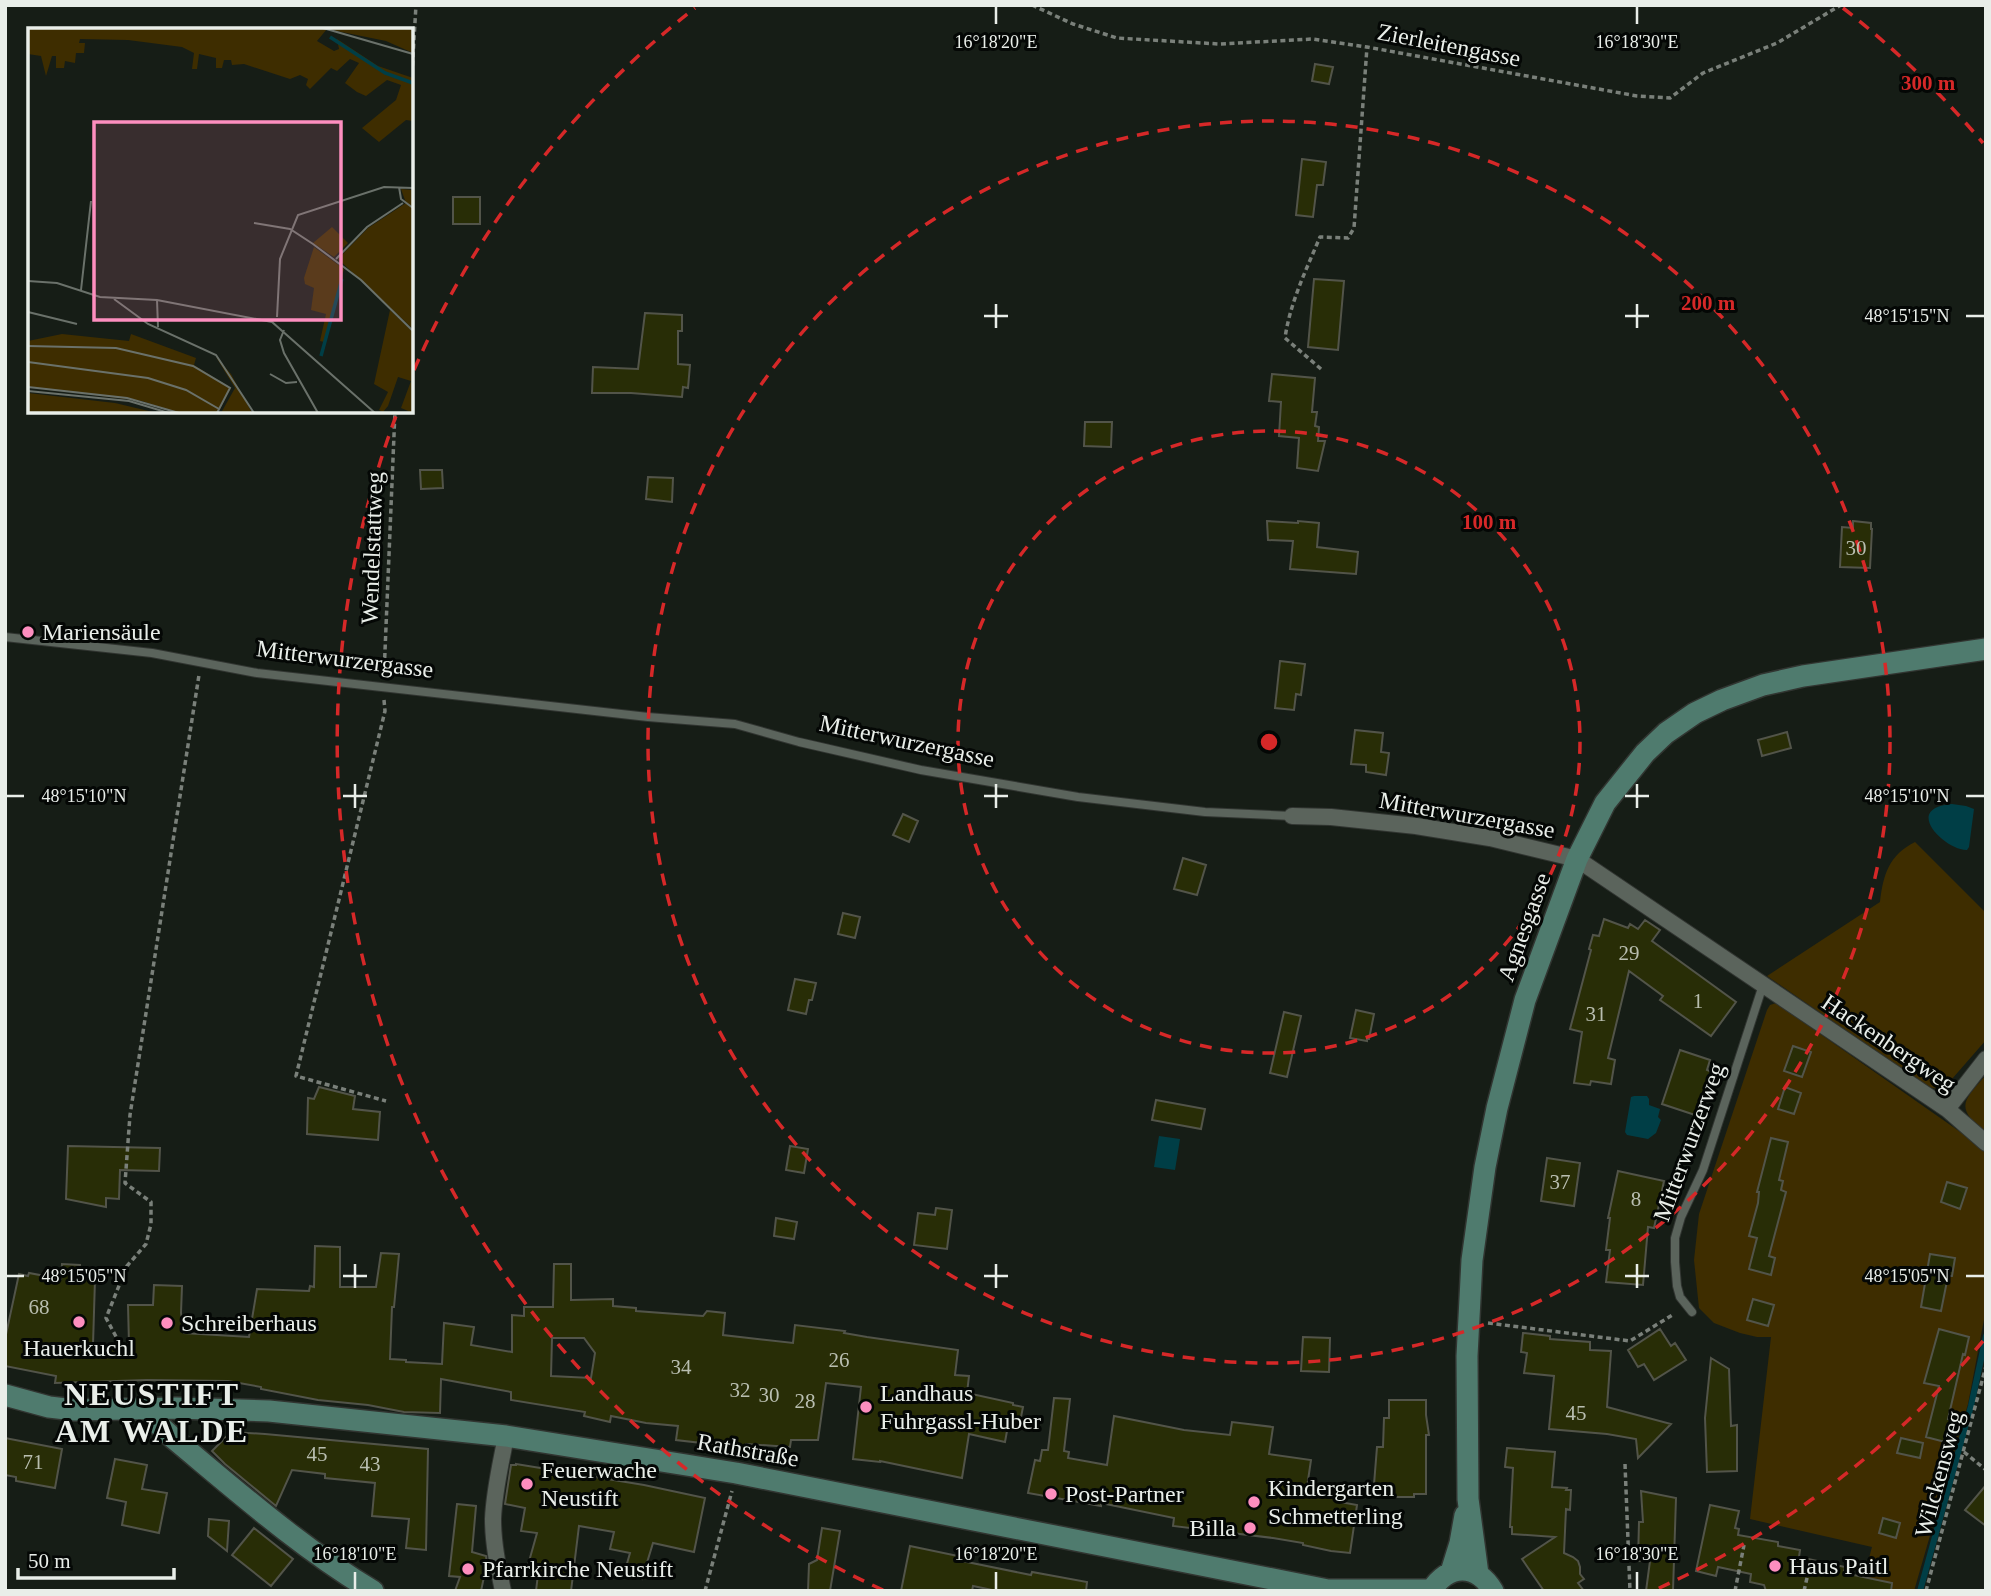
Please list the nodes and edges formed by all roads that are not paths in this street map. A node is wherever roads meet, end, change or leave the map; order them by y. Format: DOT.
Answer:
graph roads {
  1 [pos="5,637"];
  2 [pos="1986,649"];
  3 [pos="1292,816"];
  4 [pos="1577,859"];
  5 [pos="1763,985"];
  6 [pos="1986,1059"];
  7 [pos="1947,1109"];
  8 [pos="1986,1143"];
  9 [pos="1690,1309"];
  10 [pos="5,1395"];
  11 [pos="152,1409"];
  12 [pos="506,1436"];
  13 [pos="1468,1499"];
  14 [pos="1451,1572"];
  15 [pos="1478,1574"];
  16 [pos="1331,1590"];
  17 [pos="1431,1590"];
  18 [pos="373,1591"];
  19 [pos="503,1591"];
  20 [pos="1493,1591"];
  1 -- 3 [label="lane, Mitterwurzergasse"];
  2 -- 4 [label="street, Agnesgasse"];
  3 -- 4 [label="street, Mitterwurzergasse"];
  4 -- 5 [label="street, Mitterwurzergasse"];
  4 -- 13 [label="street, Agnesgasse"];
  5 -- 7 [label="street, Hackenbergweg"];
  5 -- 9 [label="lane, Mitterwurzerweg"];
  6 -- 7 [label="street"];
  7 -- 8 [label="street, Hackenbergweg"];
  10 -- 11 [label="street"];
  11 -- 12 [label="street, Rathstraße"];
  11 -- 18 [label="street"];
  12 -- 16 [label="street, Rathstraße"];
  12 -- 19 [label="street"];
  13 -- 14 [label="street, Agnesgasse"];
  13 -- 15 [label="street, Agnesgasse"];
  14 -- 15 [label="street"];
  14 -- 17 [label="street, Rathstraße"];
  15 -- 20 [label="street"];
  16 -- 17 [label="street, Rathstraße"];
}
